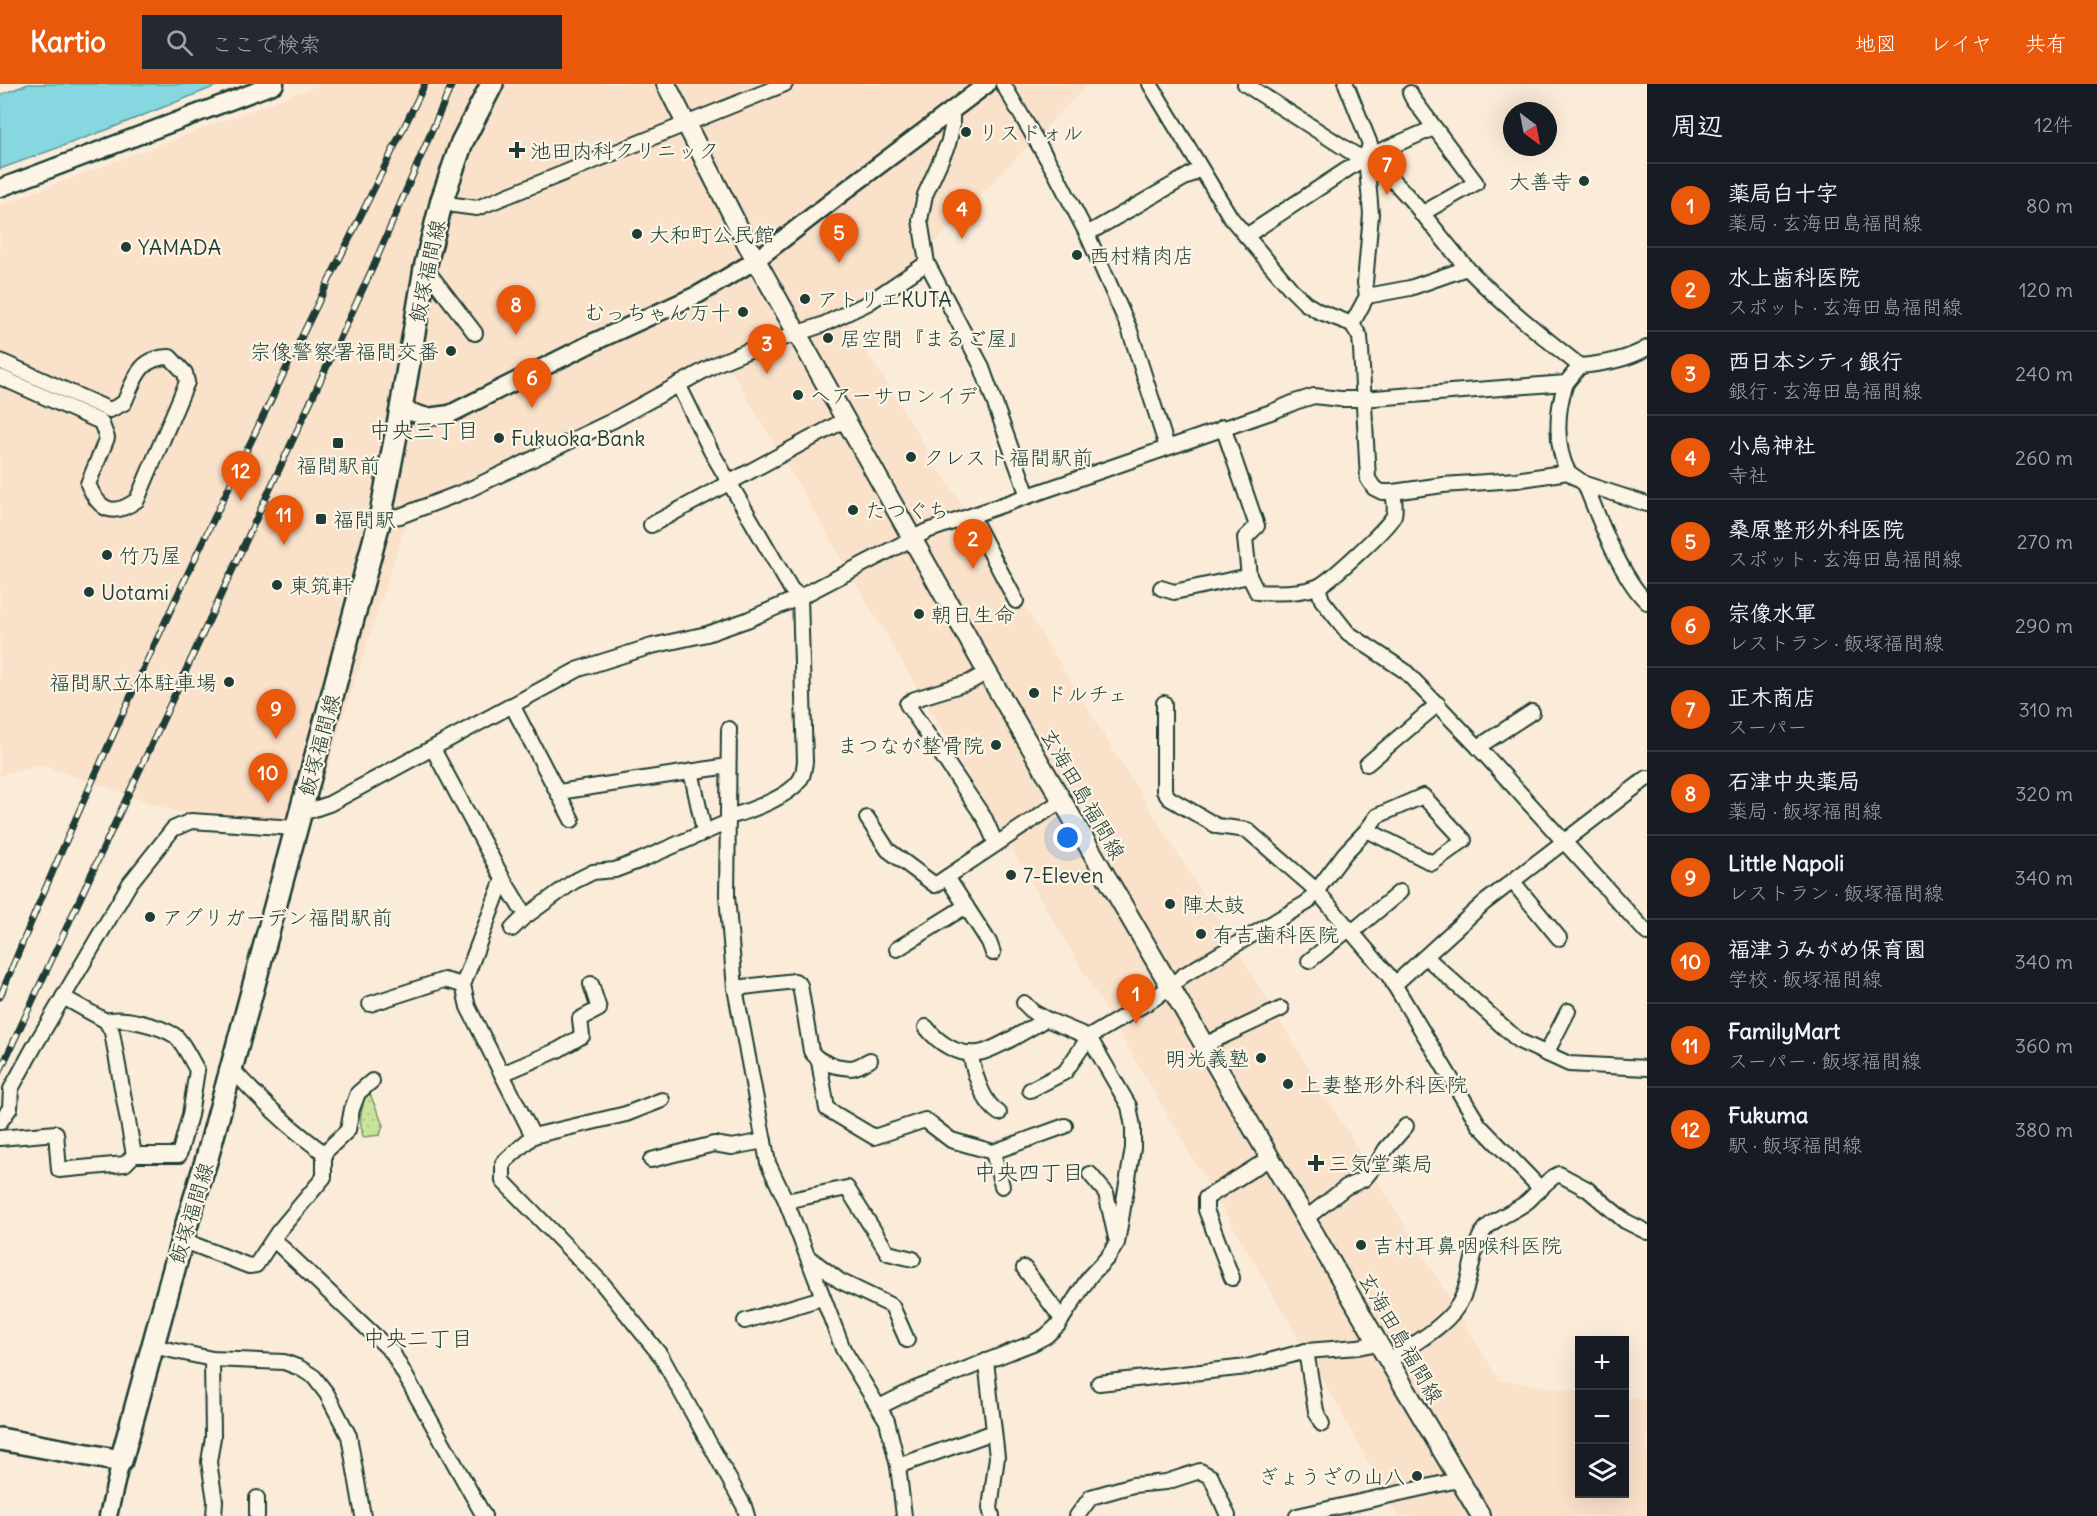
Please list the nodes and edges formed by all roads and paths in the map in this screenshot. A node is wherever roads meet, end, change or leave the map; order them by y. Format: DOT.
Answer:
graph roads {
  1 [pos="275,84"];
  2 [pos="492,84"];
  3 [pos="666,84"];
  4 [pos="785,84"];
  5 [pos="987,84"];
  6 [pos="1002,84"];
  7 [pos="1150,84"];
  8 [pos="1245,84"];
  9 [pos="1346,84"];
  10 [pos="767,87"];
  11 [pos="1410,93"];
  12 [pos="952,110"];
  13 [pos="685,125"];
  14 [pos="1434,128"];
  15 [pos="1366,157"];
  16 [pos="1200,169"];
  17 [pos="0,188"];
  18 [pos="442,200"];
  19 [pos="1421,214"];
  20 [pos="1087,234"];
  21 [pos="1246,236"];
  22 [pos="756,261"];
  23 [pos="927,263"];
  24 [pos="425,268"];
  25 [pos="1467,268"];
  26 [pos="1366,296"];
  27 [pos="1352,324"];
  28 [pos="475,333"];
  29 [pos="797,334"];
  30 [pos="1644,354"];
  31 [pos="0,361"];
  32 [pos="1580,366"];
  33 [pos="0,377"];
  34 [pos="1566,383"];
  35 [pos="678,384"];
  36 [pos="1362,399"];
  37 [pos="401,409"];
  38 [pos="845,420"];
  39 [pos="1223,427"];
  40 [pos="1167,447"];
  41 [pos="1568,472"];
  42 [pos="730,483"];
  43 [pos="1585,484"];
  44 [pos="1393,492"];
  45 [pos="1028,496"];
  46 [pos="1647,504"];
  47 [pos="972,517"];
  48 [pos="380,519"];
  49 [pos="651,525"];
  50 [pos="912,539"];
  51 [pos="1249,576"];
  52 [pos="1318,587"];
  53 [pos="1161,588"];
  54 [pos="800,597"];
  55 [pos="1016,601"];
  56 [pos="1647,602"];
  57 [pos="987,672"];
  58 [pos="1164,703"];
  59 [pos="1438,704"];
  60 [pos="512,705"];
  61 [pos="1532,712"];
  62 [pos="729,729"];
  63 [pos="1478,747"];
  64 [pos="432,749"];
  65 [pos="1367,764"];
  66 [pos="728,766"];
  67 [pos="691,771"];
  68 [pos="1647,778"];
  69 [pos="559,792"];
  70 [pos="1061,801"];
  71 [pos="867,818"];
  72 [pos="572,820"];
  73 [pos="728,820"];
  74 [pos="298,821"];
  75 [pos="1366,830"];
  76 [pos="704,831"];
  77 [pos="1564,841"];
  78 [pos="996,844"];
  79 [pos="947,877"];
  80 [pos="503,879"];
  81 [pos="1513,882"];
  82 [pos="1316,890"];
  83 [pos="1400,892"];
  84 [pos="966,906"];
  85 [pos="520,907"];
  86 [pos="512,929"];
  87 [pos="1350,930"];
  88 [pos="1647,933"];
  89 [pos="1559,938"];
  90 [pos="897,949"];
  91 [pos="993,953"];
  92 [pos="1426,957"];
  93 [pos="1309,961"];
  94 [pos="591,984"];
  95 [pos="463,985"];
  96 [pos="1394,985"];
  97 [pos="1170,986"];
  98 [pos="735,988"];
  99 [pos="63,997"];
  100 [pos="1024,1003"];
  101 [pos="370,1004"];
  102 [pos="1281,1009"];
  103 [pos="1568,1011"];
  104 [pos="1046,1019"];
  105 [pos="106,1021"];
  106 [pos="926,1027"];
  107 [pos="1089,1037"];
  108 [pos="1204,1045"];
  109 [pos="970,1053"];
  110 [pos="1546,1054"];
  111 [pos="870,1060"];
  112 [pos="819,1061"];
  113 [pos="231,1068"];
  114 [pos="1647,1068"];
  115 [pos="502,1074"];
  116 [pos="372,1082"];
  117 [pos="1030,1090"];
  118 [pos="662,1100"];
  119 [pos="999,1113"];
  120 [pos="0,1122"];
  121 [pos="1065,1126"];
  122 [pos="1406,1126"];
  123 [pos="533,1136"];
  124 [pos="0,1138"];
  125 [pos="764,1141"];
  126 [pos="993,1152"];
  127 [pos="324,1153"];
  128 [pos="134,1155"];
  129 [pos="1270,1158"];
  130 [pos="651,1160"];
  131 [pos="1090,1174"];
  132 [pos="1002,1186"];
  133 [pos="1541,1189"];
  134 [pos="786,1201"];
  135 [pos="1305,1219"];
  136 [pos="1647,1232"];
  137 [pos="182,1240"];
  138 [pos="274,1240"];
  139 [pos="1117,1243"];
  140 [pos="808,1257"];
  141 [pos="914,1259"];
  142 [pos="1024,1268"];
  143 [pos="1232,1278"];
  144 [pos="822,1298"];
  145 [pos="1062,1319"];
  146 [pos="745,1321"];
  147 [pos="907,1340"];
  148 [pos="1378,1343"];
  149 [pos="152,1346"];
  150 [pos="1306,1351"];
  151 [pos="212,1359"];
  152 [pos="986,1361"];
  153 [pos="1388,1361"];
  154 [pos="1099,1383"];
  155 [pos="879,1407"];
  156 [pos="1322,1424"];
  157 [pos="994,1432"];
  158 [pos="0,1439"];
  159 [pos="121,1461"];
  160 [pos="898,1466"];
  161 [pos="1458,1480"];
  162 [pos="257,1498"];
  163 [pos="108,1516"];
  164 [pos="214,1516"];
  165 [pos="256,1516"];
  166 [pos="363,1516"];
  167 [pos="484,1516"];
  168 [pos="747,1516"];
  169 [pos="904,1516"];
  170 [pos="992,1516"];
  171 [pos="1077,1516"];
  172 [pos="1228,1516"];
  173 [pos="1297,1516"];
  174 [pos="1481,1516"];
  1 -- 17 [label="street"];
  2 -- 18 [label="main road, 飯塚福間線"];
  3 -- 13 [label="main road, 玄海田島福間線"];
  4 -- 10 [label="street"];
  5 -- 12 [label="street"];
  6 -- 20 [label="street"];
  7 -- 16 [label="street"];
  8 -- 15 [label="street"];
  9 -- 15 [label="street"];
  10 -- 13 [label="street"];
  11 -- 14 [label="street"];
  12 -- 22 [label="street"];
  12 -- 23 [label="street"];
  13 -- 18 [label="street"];
  13 -- 22 [label="main road, 玄海田島福間線"];
  14 -- 15 [label="street"];
  14 -- 19 [label="street"];
  15 -- 19 [label="street"];
  15 -- 21 [label="street"];
  15 -- 26 [label="street"];
  16 -- 20 [label="street"];
  16 -- 21 [label="street"];
  18 -- 24 [label="main road, 飯塚福間線"];
  19 -- 25 [label="street"];
  20 -- 40 [label="street"];
  21 -- 27 [label="street"];
  22 -- 29 [label="main road, 玄海田島福間線"];
  22 -- 37 [label="street"];
  23 -- 29 [label="street"];
  23 -- 45 [label="street"];
  24 -- 28 [label="street"];
  24 -- 37 [label="main road, 飯塚福間線"];
  25 -- 26 [label="street"];
  25 -- 32 [label="street"];
  26 -- 27 [label="street"];
  27 -- 36 [label="street"];
  29 -- 35 [label="street"];
  29 -- 38 [label="main road, 玄海田島福間線"];
  30 -- 32 [label="street"];
  31 -- 33 [label="street"];
  32 -- 34 [label="street"];
  34 -- 36 [label="street"];
  34 -- 41 [label="street"];
  35 -- 42 [label="street"];
  35 -- 48 [label="street"];
  36 -- 39 [label="street"];
  36 -- 44 [label="street"];
  37 -- 48 [label="main road, 飯塚福間線"];
  38 -- 42 [label="street"];
  38 -- 50 [label="main road, 玄海田島福間線"];
  39 -- 40 [label="street"];
  39 -- 51 [label="street"];
  40 -- 45 [label="street"];
  41 -- 43 [label="street"];
  41 -- 44 [label="street"];
  42 -- 49 [label="street"];
  42 -- 54 [label="street"];
  43 -- 46 [label="street"];
  43 -- 56 [label="street"];
  44 -- 52 [label="street"];
  45 -- 47 [label="street"];
  47 -- 50 [label="street"];
  47 -- 55 [label="street"];
  48 -- 74 [label="main road, 飯塚福間線"];
  50 -- 54 [label="street"];
  50 -- 57 [label="main road, 玄海田島福間線"];
  51 -- 52 [label="street"];
  51 -- 53 [label="street"];
  52 -- 59 [label="street"];
  54 -- 60 [label="street"];
  54 -- 73 [label="street"];
  57 -- 70 [label="main road, 玄海田島福間線"];
  57 -- 78 [label="street"];
  58 -- 82 [label="street"];
  59 -- 63 [label="street"];
  59 -- 65 [label="street"];
  60 -- 64 [label="street"];
  60 -- 69 [label="street"];
  61 -- 63 [label="street"];
  62 -- 66 [label="street"];
  63 -- 77 [label="street"];
  64 -- 74 [label="street"];
  64 -- 80 [label="street"];
  66 -- 67 [label="street"];
  66 -- 73 [label="street"];
  67 -- 69 [label="street"];
  67 -- 76 [label="street"];
  68 -- 77 [label="street"];
  69 -- 72 [label="street"];
  70 -- 78 [label="street"];
  70 -- 97 [label="main road, 玄海田島福間線"];
  71 -- 79 [label="street"];
  73 -- 76 [label="street"];
  73 -- 98 [label="street"];
  74 -- 99 [label="street"];
  74 -- 113 [label="main road, 飯塚福間線"];
  75 -- 75 [label="street"];
  75 -- 82 [label="street"];
  76 -- 86 [label="street"];
  77 -- 81 [label="street"];
  77 -- 88 [label="street"];
  78 -- 79 [label="street"];
  79 -- 84 [label="street"];
  80 -- 85 [label="street"];
  80 -- 95 [label="street"];
  81 -- 89 [label="street"];
  81 -- 92 [label="street"];
  82 -- 87 [label="street"];
  82 -- 97 [label="street"];
  83 -- 87 [label="street"];
  84 -- 90 [label="street"];
  84 -- 91 [label="street"];
  87 -- 93 [label="street"];
  87 -- 96 [label="street"];
  92 -- 96 [label="street"];
  92 -- 110 [label="street"];
  94 -- 115 [label="street"];
  95 -- 101 [label="street"];
  95 -- 115 [label="street"];
  96 -- 133 [label="street"];
  97 -- 107 [label="street"];
  97 -- 108 [label="main road, 玄海田島福間線"];
  98 -- 112 [label="street"];
  98 -- 125 [label="street"];
  99 -- 105 [label="street"];
  99 -- 120 [label="street"];
  100 -- 104 [label="street"];
  102 -- 108 [label="street"];
  103 -- 110 [label="street"];
  104 -- 107 [label="street"];
  104 -- 109 [label="street"];
  105 -- 128 [label="street"];
  105 -- 128 [label="street"];
  106 -- 109 [label="street"];
  107 -- 117 [label="street"];
  107 -- 139 [label="street"];
  108 -- 129 [label="main road, 玄海田島福間線"];
  109 -- 119 [label="street"];
  110 -- 114 [label="street"];
  111 -- 112 [label="street"];
  112 -- 126 [label="street"];
  113 -- 127 [label="street"];
  113 -- 137 [label="main road, 飯塚福間線"];
  115 -- 123 [label="street"];
  116 -- 127 [label="street"];
  118 -- 123 [label="street"];
  121 -- 126 [label="street"];
  122 -- 135 [label="street"];
  123 -- 168 [label="street"];
  124 -- 128 [label="street"];
  125 -- 130 [label="street"];
  125 -- 134 [label="street"];
  126 -- 132 [label="street"];
  127 -- 138 [label="street"];
  129 -- 135 [label="main road, 玄海田島福間線"];
  129 -- 143 [label="street"];
  131 -- 139 [label="street"];
  133 -- 136 [label="street"];
  133 -- 153 [label="street"];
  134 -- 140 [label="street"];
  134 -- 141 [label="street"];
  135 -- 148 [label="main road, 玄海田島福間線"];
  137 -- 138 [label="street"];
  137 -- 149 [label="main road, 飯塚福間線"];
  138 -- 167 [label="street"];
  139 -- 145 [label="street"];
  140 -- 144 [label="street"];
  140 -- 147 [label="street"];
  142 -- 145 [label="street"];
  144 -- 146 [label="street"];
  144 -- 155 [label="street"];
  145 -- 152 [label="street"];
  148 -- 150 [label="street"];
  148 -- 153 [label="main road, 玄海田島福間線"];
  149 -- 151 [label="street"];
  149 -- 159 [label="main road, 飯塚福間線"];
  150 -- 154 [label="street"];
  150 -- 156 [label="street"];
  151 -- 164 [label="street"];
  151 -- 166 [label="street"];
  152 -- 155 [label="street"];
  152 -- 157 [label="street"];
  153 -- 161 [label="main road, 玄海田島福間線"];
  155 -- 160 [label="street"];
  157 -- 160 [label="street"];
  157 -- 170 [label="street"];
  158 -- 159 [label="main road"];
  159 -- 163 [label="street"];
  160 -- 169 [label="street"];
  161 -- 173 [label="street"];
  161 -- 174 [label="main road, 玄海田島福間線"];
  162 -- 165 [label="street"];
  171 -- 172 [label="street"];
}
